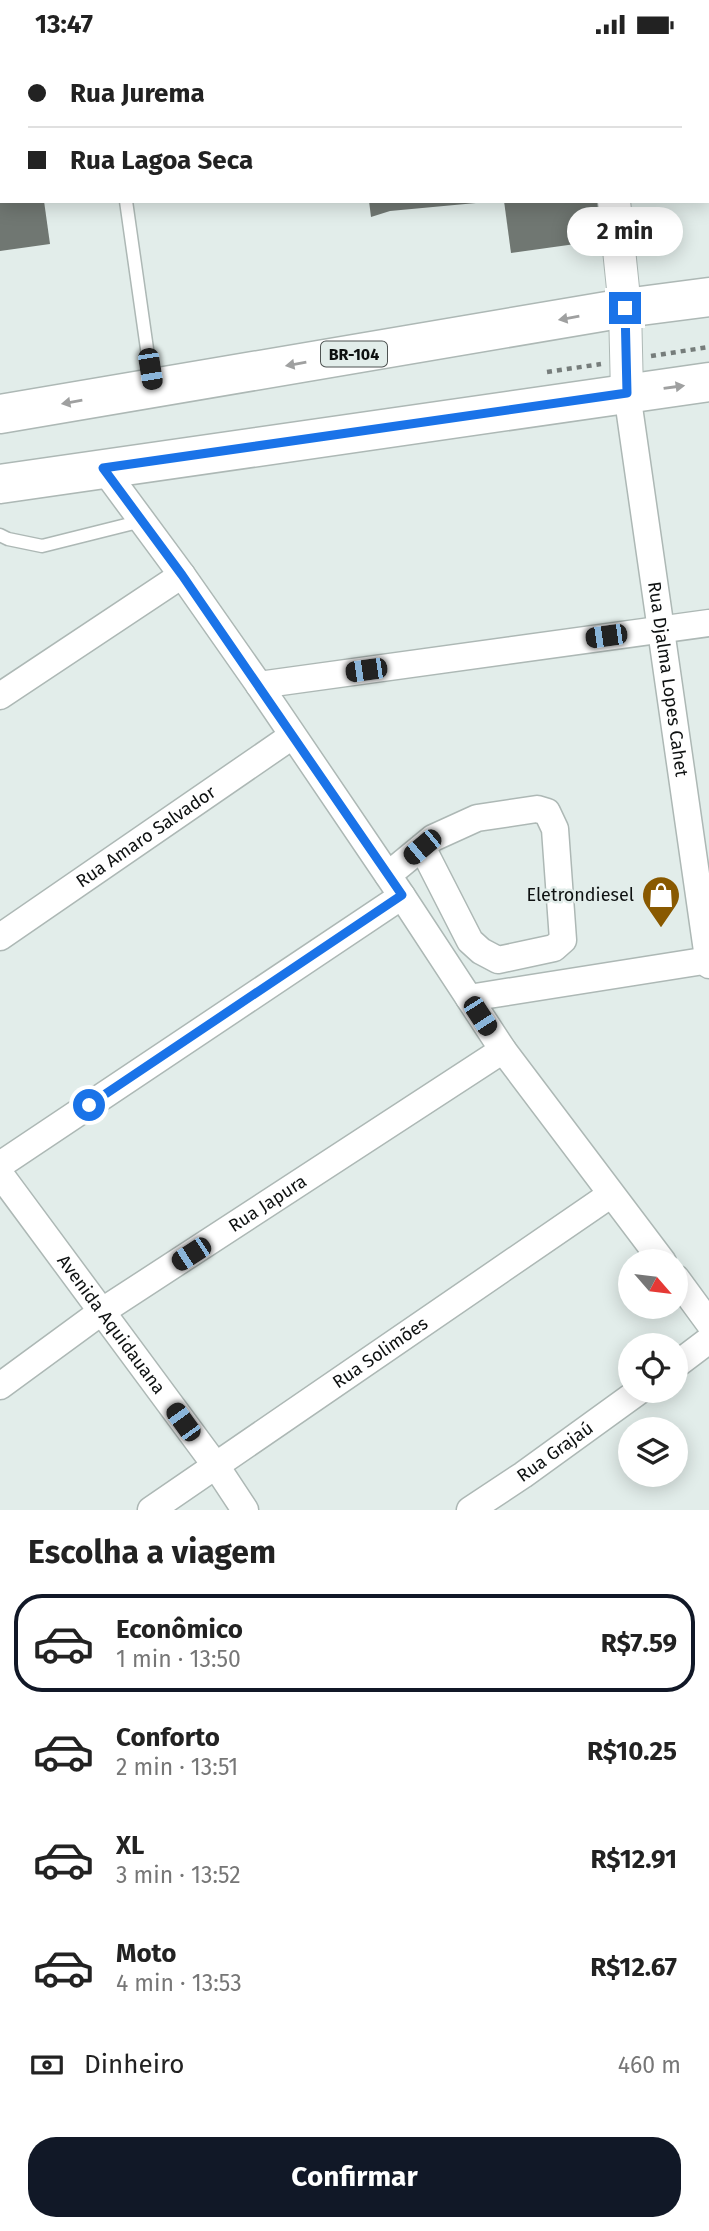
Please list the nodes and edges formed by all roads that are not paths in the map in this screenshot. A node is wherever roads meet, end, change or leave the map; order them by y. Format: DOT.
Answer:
graph roads {
  1 [pos="127,203"];
  2 [pos="614,203"];
  3 [pos="709,297"];
  4 [pos="625,308"];
  5 [pos="709,382"];
  6 [pos="153,388"];
  7 [pos="627,393"];
  8 [pos="0,414"];
  9 [pos="103,468"];
  10 [pos="0,484"];
  11 [pos="142,521"];
  12 [pos="0,535"];
  13 [pos="182,575"];
  14 [pos="709,623"];
  15 [pos="660,629"];
  16 [pos="259,685"];
  17 [pos="0,696"];
  18 [pos="292,736"];
  19 [pos="422,847"];
  20 [pos="395,885"];
  21 [pos="0,937"];
  22 [pos="709,962"];
  23 [pos="469,998"];
  24 [pos="503,1050"];
  25 [pos="0,1165"];
  26 [pos="0,1174"];
  27 [pos="610,1195"];
  28 [pos="653,1249"];
  29 [pos="688,1292"];
  30 [pos="102,1312"];
  31 [pos="706,1314"];
  32 [pos="709,1340"];
  33 [pos="688,1356"];
  34 [pos="0,1386"];
  35 [pos="622,1403"];
  36 [pos="216,1466"];
  37 [pos="151,1510"];
  38 [pos="245,1510"];
  39 [pos="470,1510"];
  1 -- 6 [label="lane"];
  2 -- 4 [label="street"];
  3 -- 4 [label="highway, BR-104"];
  4 -- 6 [label="highway, BR-104, one-way"];
  4 -- 7 [label="street"];
  7 -- 5 [label="highway, one-way"];
  6 -- 8 [label="highway, BR-104, one-way"];
  7 -- 9 [label="highway"];
  7 -- 15 [label="street, Rua Djalma Lopes Cahet"];
  9 -- 10 [label="highway"];
  9 -- 11 [label="street"];
  11 -- 12 [label="lane"];
  11 -- 13 [label="street"];
  13 -- 16 [label="street"];
  13 -- 17 [label="street"];
  14 -- 15 [label="street"];
  15 -- 16 [label="street"];
  15 -- 22 [label="street, Rua Djalma Lopes Cahet"];
  16 -- 18 [label="street"];
  18 -- 20 [label="street"];
  18 -- 21 [label="street, Rua Amaro Salvador"];
  19 -- 19 [label="street"];
  19 -- 20 [label="street"];
  20 -- 23 [label="street"];
  20 -- 25 [label="street"];
  22 -- 23 [label="street"];
  23 -- 24 [label="street"];
  24 -- 27 [label="street"];
  24 -- 30 [label="street, Rua Japura"];
  26 -- 30 [label="street, Avenida Aquidauana"];
  27 -- 28 [label="street"];
  27 -- 36 [label="street, Rua Solimões"];
  29 -- 31 [label="street"];
  30 -- 34 [label="street, Rua Japura"];
  30 -- 36 [label="street, Avenida Aquidauana"];
  32 -- 33 [label="street"];
  35 -- 39 [label="street, Rua Grajaú"];
  36 -- 37 [label="street, Rua Solimões"];
  36 -- 38 [label="street, Avenida Aquidauana"];
}
